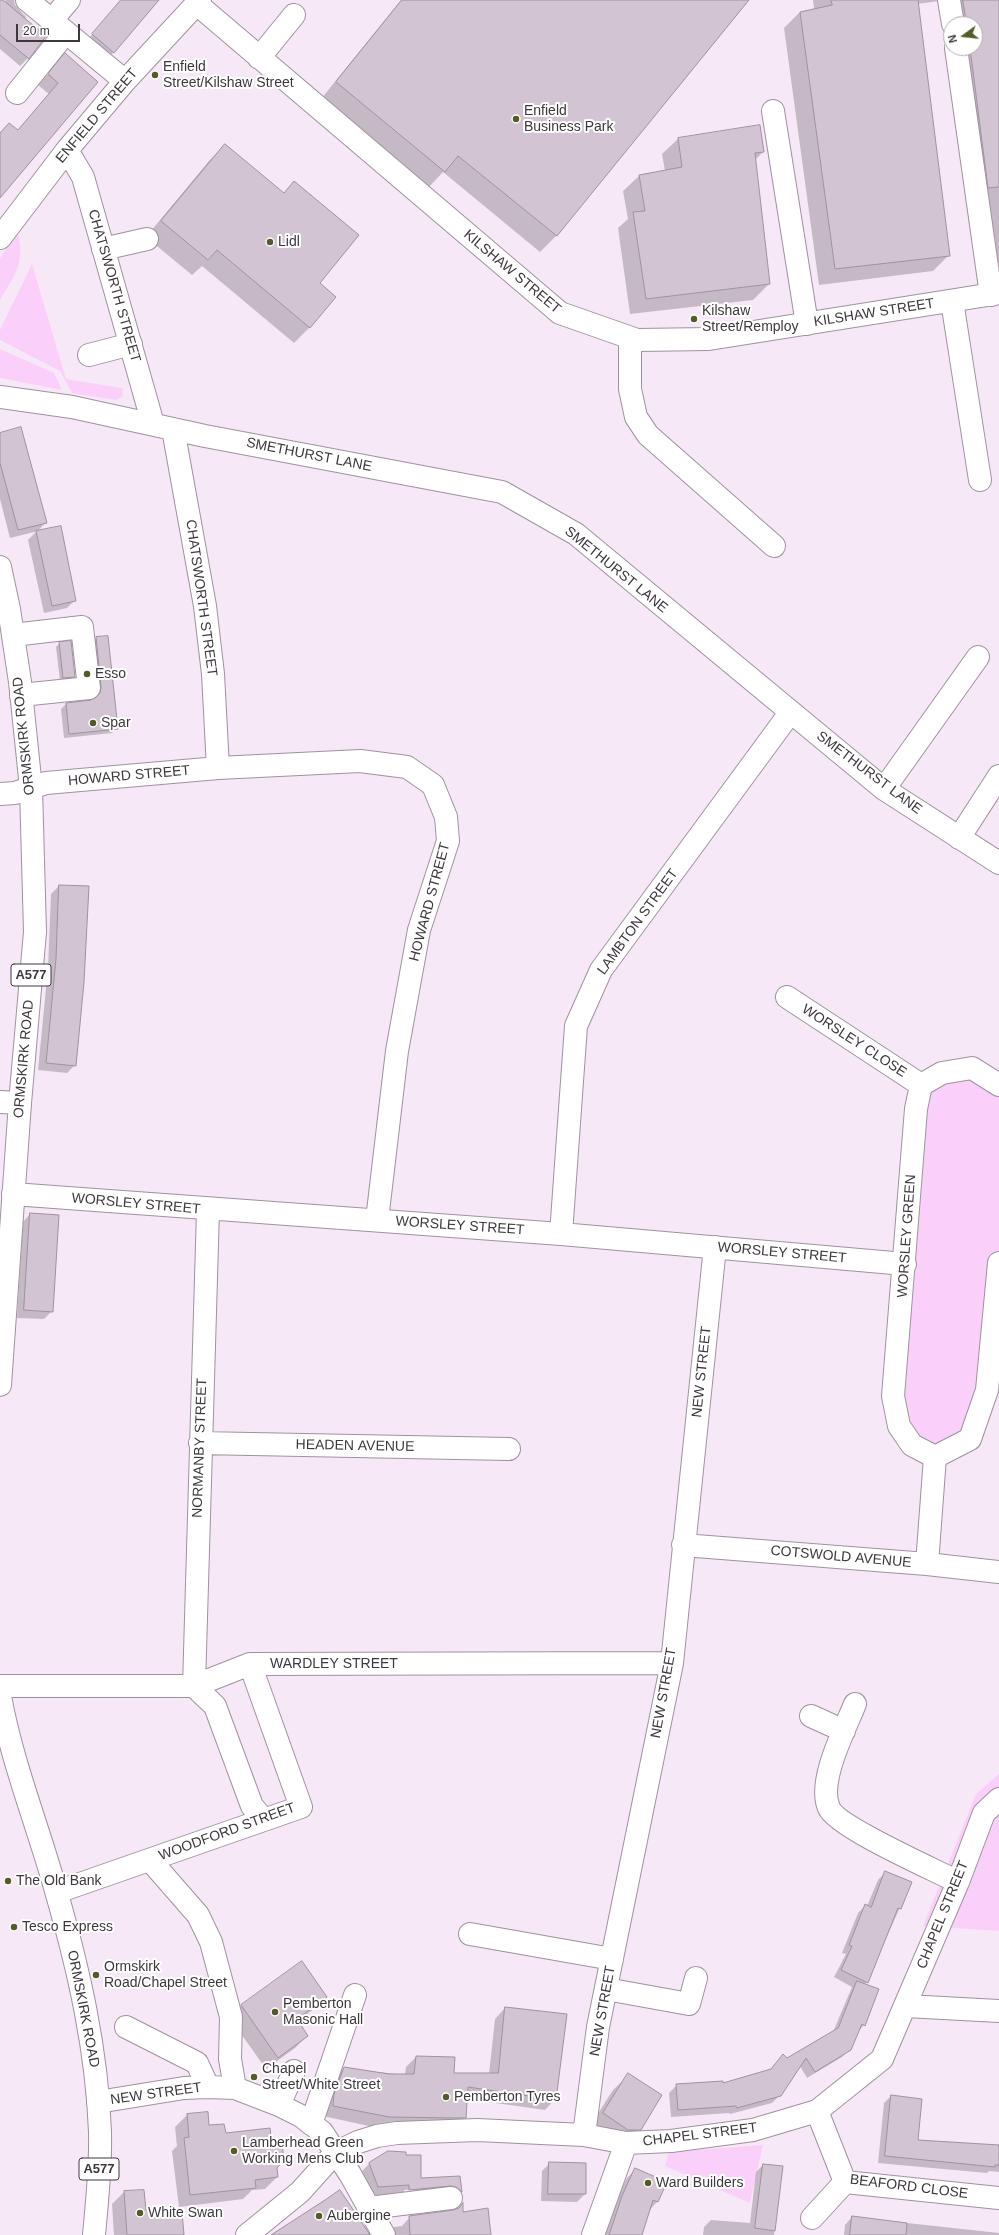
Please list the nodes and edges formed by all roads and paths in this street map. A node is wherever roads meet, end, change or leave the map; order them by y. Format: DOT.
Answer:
graph roads {
  1 [pos="27,0"];
  2 [pos="69,0"];
  3 [pos="949,0"];
  4 [pos="198,2"];
  5 [pos="294,15"];
  6 [pos="951,16"];
  7 [pos="59,26"];
  8 [pos="957,56"];
  9 [pos="259,58"];
  10 [pos="125,81"];
  11 [pos="17,93"];
  12 [pos="773,111"];
  13 [pos="67,150"];
  14 [pos="0,238"];
  15 [pos="146,239"];
  16 [pos="103,249"];
  17 [pos="995,294"];
  18 [pos="952,301"];
  19 [pos="807,324"];
  20 [pos="630,338"];
  21 [pos="131,344"];
  22 [pos="89,355"];
  23 [pos="0,397"];
  24 [pos="163,427"];
  25 [pos="980,480"];
  26 [pos="774,546"];
  27 [pos="0,567"];
  28 [pos="13,635"];
  29 [pos="978,657"];
  30 [pos="21,696"];
  31 [pos="790,713"];
  32 [pos="218,768"];
  33 [pos="999,776"];
  34 [pos="31,788"];
  35 [pos="884,789"];
  36 [pos="0,794"];
  37 [pos="959,838"];
  38 [pos="999,863"];
  39 [pos="787,997"];
  40 [pos="921,1085"];
  41 [pos="999,1085"];
  42 [pos="10,1103"];
  43 [pos="13,1194"];
  44 [pos="208,1210"];
  45 [pos="377,1220"];
  46 [pos="561,1234"];
  47 [pos="715,1247"];
  48 [pos="999,1263"];
  49 [pos="905,1264"];
  50 [pos="0,1384"];
  51 [pos="200,1443"];
  52 [pos="509,1449"];
  53 [pos="935,1457"];
  54 [pos="683,1545"];
  55 [pos="927,1564"];
  56 [pos="999,1572"];
  57 [pos="672,1663"];
  58 [pos="250,1664"];
  59 [pos="0,1686"];
  60 [pos="194,1686"];
  61 [pos="0,1696"];
  62 [pos="855,1704"];
  63 [pos="811,1716"];
  64 [pos="844,1732"];
  65 [pos="999,1799"];
  66 [pos="264,1820"];
  67 [pos="150,1860"];
  68 [pos="958,1882"];
  69 [pos="57,1892"];
  70 [pos="470,1934"];
  71 [pos="612,1959"];
  72 [pos="696,1978"];
  73 [pos="606,1989"];
  74 [pos="355,1995"];
  75 [pos="906,2006"];
  76 [pos="999,2011"];
  77 [pos="126,2027"];
  78 [pos="294,2071"];
  79 [pos="208,2087"];
  80 [pos="235,2088"];
  81 [pos="98,2102"];
  82 [pos="280,2105"];
  83 [pos="817,2111"];
  84 [pos="311,2124"];
  85 [pos="584,2135"];
  86 [pos="626,2143"];
  87 [pos="335,2153"];
  88 [pos="845,2182"];
  89 [pos="451,2198"];
  90 [pos="999,2198"];
  91 [pos="369,2208"];
  92 [pos="812,2218"];
  93 [pos="94,2235"];
  94 [pos="247,2235"];
  95 [pos="384,2235"];
  96 [pos="593,2235"];
  1 -- 7 [label="main road"];
  2 -- 7 [label="main road"];
  3 -- 6 [label="main road"];
  4 -- 9 [label="main road, KILSHAW STREET"];
  4 -- 10 [label="main road, ENFIELD STREET"];
  5 -- 9 [label="main road"];
  7 -- 10 [label="main road"];
  7 -- 11 [label="main road"];
  8 -- 17 [label="main road"];
  9 -- 20 [label="main road, KILSHAW STREET"];
  10 -- 13 [label="main road, ENFIELD STREET"];
  12 -- 19 [label="main road"];
  13 -- 14 [label="main road, ENFIELD STREET"];
  13 -- 16 [label="main road, CHATSWORTH STREET"];
  15 -- 16 [label="main road"];
  16 -- 21 [label="main road, CHATSWORTH STREET"];
  17 -- 18 [label="main road, KILSHAW STREET"];
  18 -- 19 [label="main road, KILSHAW STREET"];
  18 -- 25 [label="main road"];
  19 -- 20 [label="main road, KILSHAW STREET"];
  20 -- 26 [label="main road"];
  21 -- 22 [label="main road"];
  21 -- 24 [label="main road, CHATSWORTH STREET"];
  23 -- 24 [label="main road, SMETHURST LANE"];
  24 -- 31 [label="main road, SMETHURST LANE"];
  24 -- 32 [label="main road, CHATSWORTH STREET"];
  27 -- 28 [label="main road, ORMSKIRK ROAD / A577"];
  28 -- 30 [label="main road, ORMSKIRK ROAD / A577"];
  28 -- 30 [label="main road"];
  29 -- 35 [label="main road"];
  30 -- 34 [label="main road, ORMSKIRK ROAD / A577"];
  31 -- 35 [label="main road, SMETHURST LANE"];
  31 -- 46 [label="main road, LAMBTON STREET"];
  32 -- 34 [label="main road, HOWARD STREET"];
  32 -- 45 [label="main road, HOWARD STREET"];
  33 -- 37 [label="main road"];
  34 -- 36 [label="main road, HOWARD STREET"];
  34 -- 42 [label="main road, ORMSKIRK ROAD / A577"];
  35 -- 37 [label="main road, SMETHURST LANE"];
  37 -- 38 [label="main road, SMETHURST LANE"];
  39 -- 40 [label="main road, WORSLEY CLOSE"];
  40 -- 41 [label="main road"];
  40 -- 49 [label="main road, WORSLEY GREEN"];
  42 -- 43 [label="main road, ORMSKIRK ROAD / A577"];
  43 -- 44 [label="main road, WORSLEY STREET"];
  43 -- 50 [label="main road, ORMSKIRK ROAD / A577"];
  44 -- 45 [label="main road, WORSLEY STREET"];
  44 -- 51 [label="main road, NORMANBY STREET"];
  45 -- 46 [label="main road, WORSLEY STREET"];
  46 -- 47 [label="main road, WORSLEY STREET"];
  47 -- 49 [label="main road, WORSLEY STREET"];
  47 -- 54 [label="main road, NEW STREET"];
  48 -- 53 [label="main road"];
  49 -- 53 [label="main road, WORSLEY GREEN"];
  51 -- 52 [label="main road, HEADEN AVENUE"];
  51 -- 60 [label="main road, NORMANBY STREET"];
  53 -- 55 [label="main road"];
  54 -- 55 [label="main road, COTSWOLD AVENUE"];
  54 -- 57 [label="main road, NEW STREET"];
  55 -- 56 [label="main road, COTSWOLD AVENUE"];
  57 -- 58 [label="main road, WARDLEY STREET"];
  57 -- 71 [label="main road, NEW STREET"];
  58 -- 60 [label="main road, WARDLEY STREET"];
  58 -- 66 [label="main road, WOODFORD STREET"];
  59 -- 60 [label="main road, WARDLEY STREET"];
  60 -- 66 [label="main road"];
  61 -- 69 [label="main road, ORMSKIRK ROAD / A577"];
  62 -- 64 [label="main road"];
  63 -- 64 [label="main road"];
  64 -- 68 [label="main road"];
  65 -- 68 [label="main road, CHAPEL STREET"];
  66 -- 67 [label="main road, WOODFORD STREET"];
  67 -- 69 [label="main road, WOODFORD STREET"];
  67 -- 80 [label="main road"];
  68 -- 75 [label="main road, CHAPEL STREET"];
  69 -- 81 [label="main road, ORMSKIRK ROAD / A577"];
  70 -- 71 [label="main road"];
  71 -- 73 [label="main road, NEW STREET"];
  72 -- 73 [label="main road"];
  73 -- 85 [label="main road, NEW STREET"];
  74 -- 84 [label="main road"];
  75 -- 76 [label="main road"];
  75 -- 83 [label="main road, CHAPEL STREET"];
  77 -- 79 [label="main road"];
  78 -- 82 [label="main road"];
  79 -- 80 [label="main road, NEW STREET"];
  79 -- 81 [label="main road, NEW STREET"];
  80 -- 82 [label="main road, NEW STREET"];
  81 -- 93 [label="main road, ORMSKIRK ROAD / A577"];
  82 -- 84 [label="main road, NEW STREET"];
  83 -- 86 [label="main road, CHAPEL STREET"];
  83 -- 88 [label="main road, BEAFORD CLOSE"];
  84 -- 87 [label="main road, NEW STREET"];
  85 -- 86 [label="main road, CHAPEL STREET"];
  85 -- 87 [label="main road, CHAPEL STREET"];
  86 -- 96 [label="main road"];
  87 -- 91 [label="main road, NEW STREET"];
  87 -- 94 [label="main road"];
  88 -- 90 [label="main road, BEAFORD CLOSE"];
  88 -- 92 [label="main road"];
  89 -- 91 [label="main road"];
  91 -- 95 [label="main road, NEW STREET"];
}
